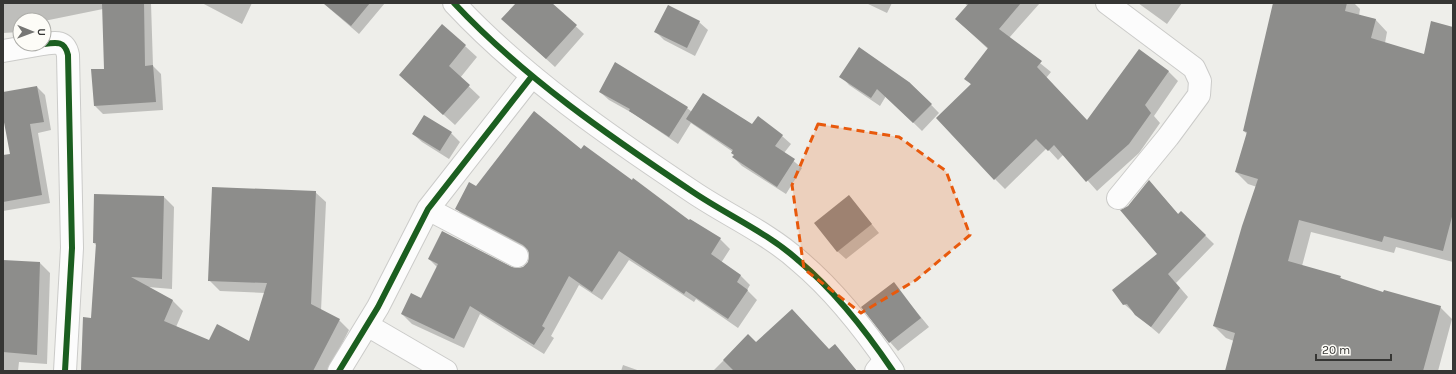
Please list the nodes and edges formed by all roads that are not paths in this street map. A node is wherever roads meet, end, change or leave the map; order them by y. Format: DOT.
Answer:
graph roads {
  1 [pos="454,3"];
  2 [pos="1107,3"];
  3 [pos="52,43"];
  4 [pos="532,76"];
  5 [pos="1118,198"];
  6 [pos="428,208"];
  7 [pos="517,256"];
  8 [pos="372,317"];
  9 [pos="884,367"];
  10 [pos="65,371"];
  11 [pos="339,371"];
  12 [pos="446,371"];
  1 -- 4 [label="street"];
  2 -- 5 [label="street"];
  3 -- 10 [label="street"];
  4 -- 6 [label="street"];
  4 -- 9 [label="street"];
  6 -- 7 [label="street"];
  6 -- 8 [label="street"];
  8 -- 11 [label="street"];
  8 -- 12 [label="street"];
}
